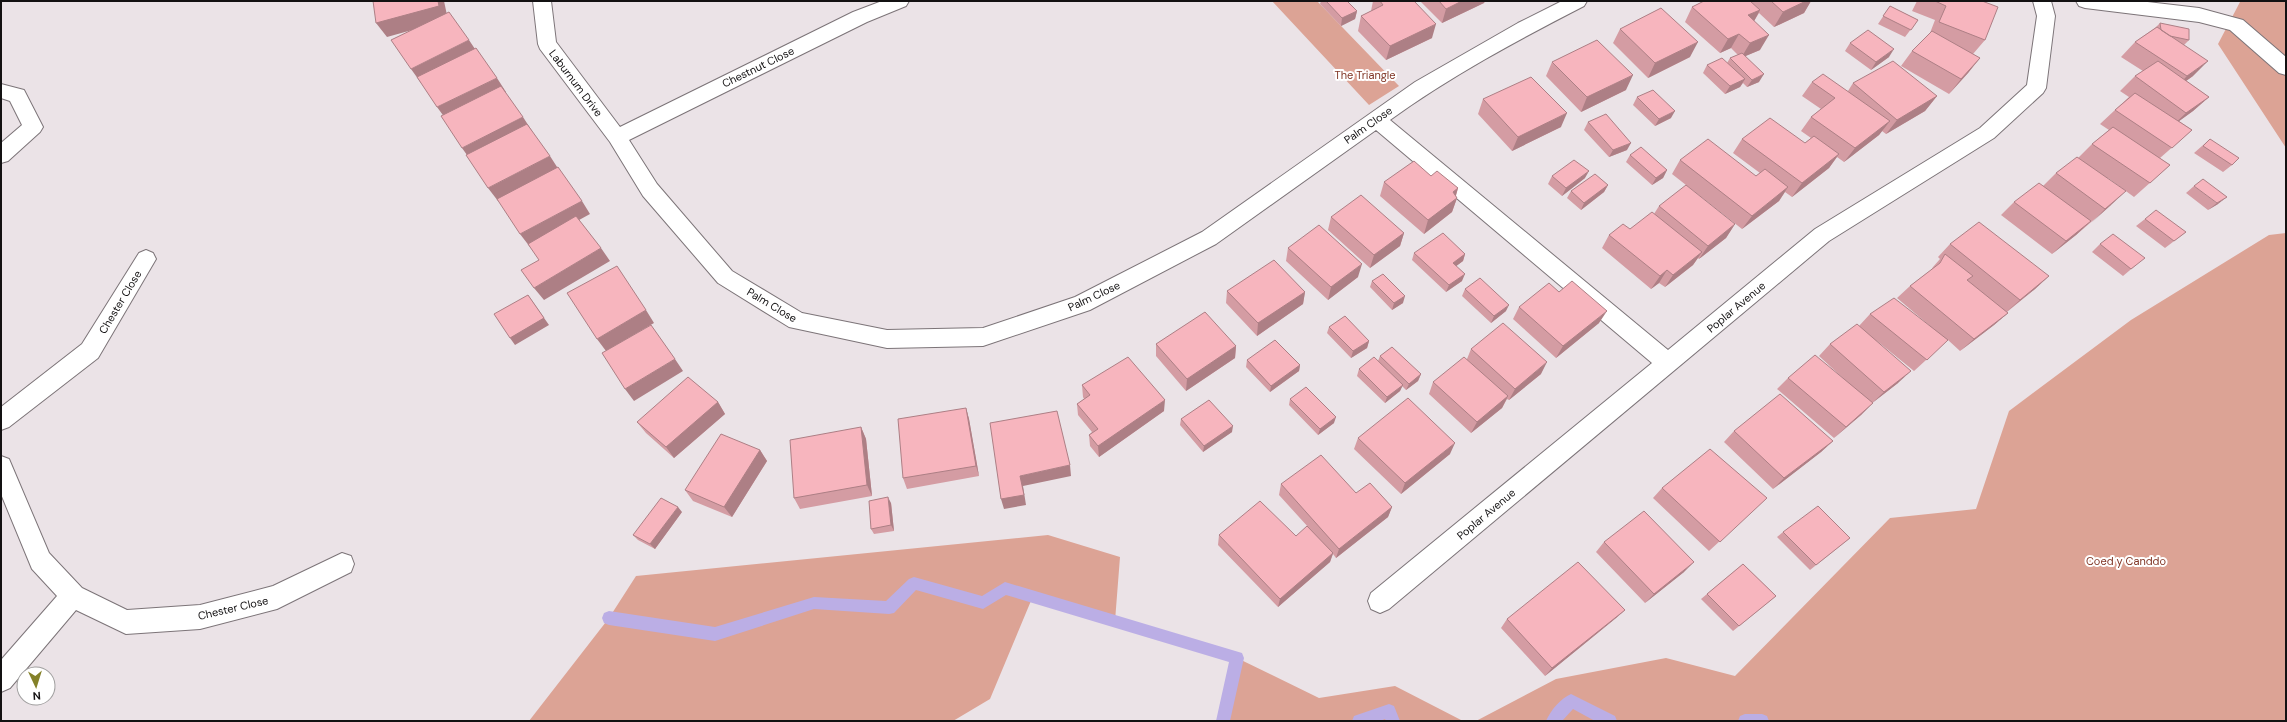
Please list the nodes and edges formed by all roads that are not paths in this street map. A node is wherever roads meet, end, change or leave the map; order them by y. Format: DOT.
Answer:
graph roads {
  1 [pos="542,1"];
  2 [pos="900,1"];
  3 [pos="1578,1"];
  4 [pos="2042,1"];
  5 [pos="2085,1"];
  6 [pos="2286,68"];
  7 [pos="1,91"];
  8 [pos="1376,120"];
  9 [pos="617,136"];
  10 [pos="1,155"];
  11 [pos="146,259"];
  12 [pos="1668,363"];
  13 [pos="1,420"];
  14 [pos="1,466"];
  15 [pos="342,564"];
  16 [pos="73,596"];
  17 [pos="1380,601"];
  18 [pos="1,679"];
  1 -- 9 [label="street, Laburnum Drive"];
  2 -- 9 [label="street, Chestnut Close"];
  3 -- 8 [label="street, Palm Close"];
  4 -- 12 [label="street, Poplar Avenue"];
  5 -- 6 [label="street"];
  7 -- 10 [label="street"];
  8 -- 9 [label="street, Palm Close"];
  8 -- 12 [label="street"];
  11 -- 13 [label="street, Chester Close"];
  12 -- 17 [label="street, Poplar Avenue"];
  14 -- 16 [label="street, Chester Close"];
  15 -- 16 [label="street, Chester Close"];
  16 -- 18 [label="street"];
}
